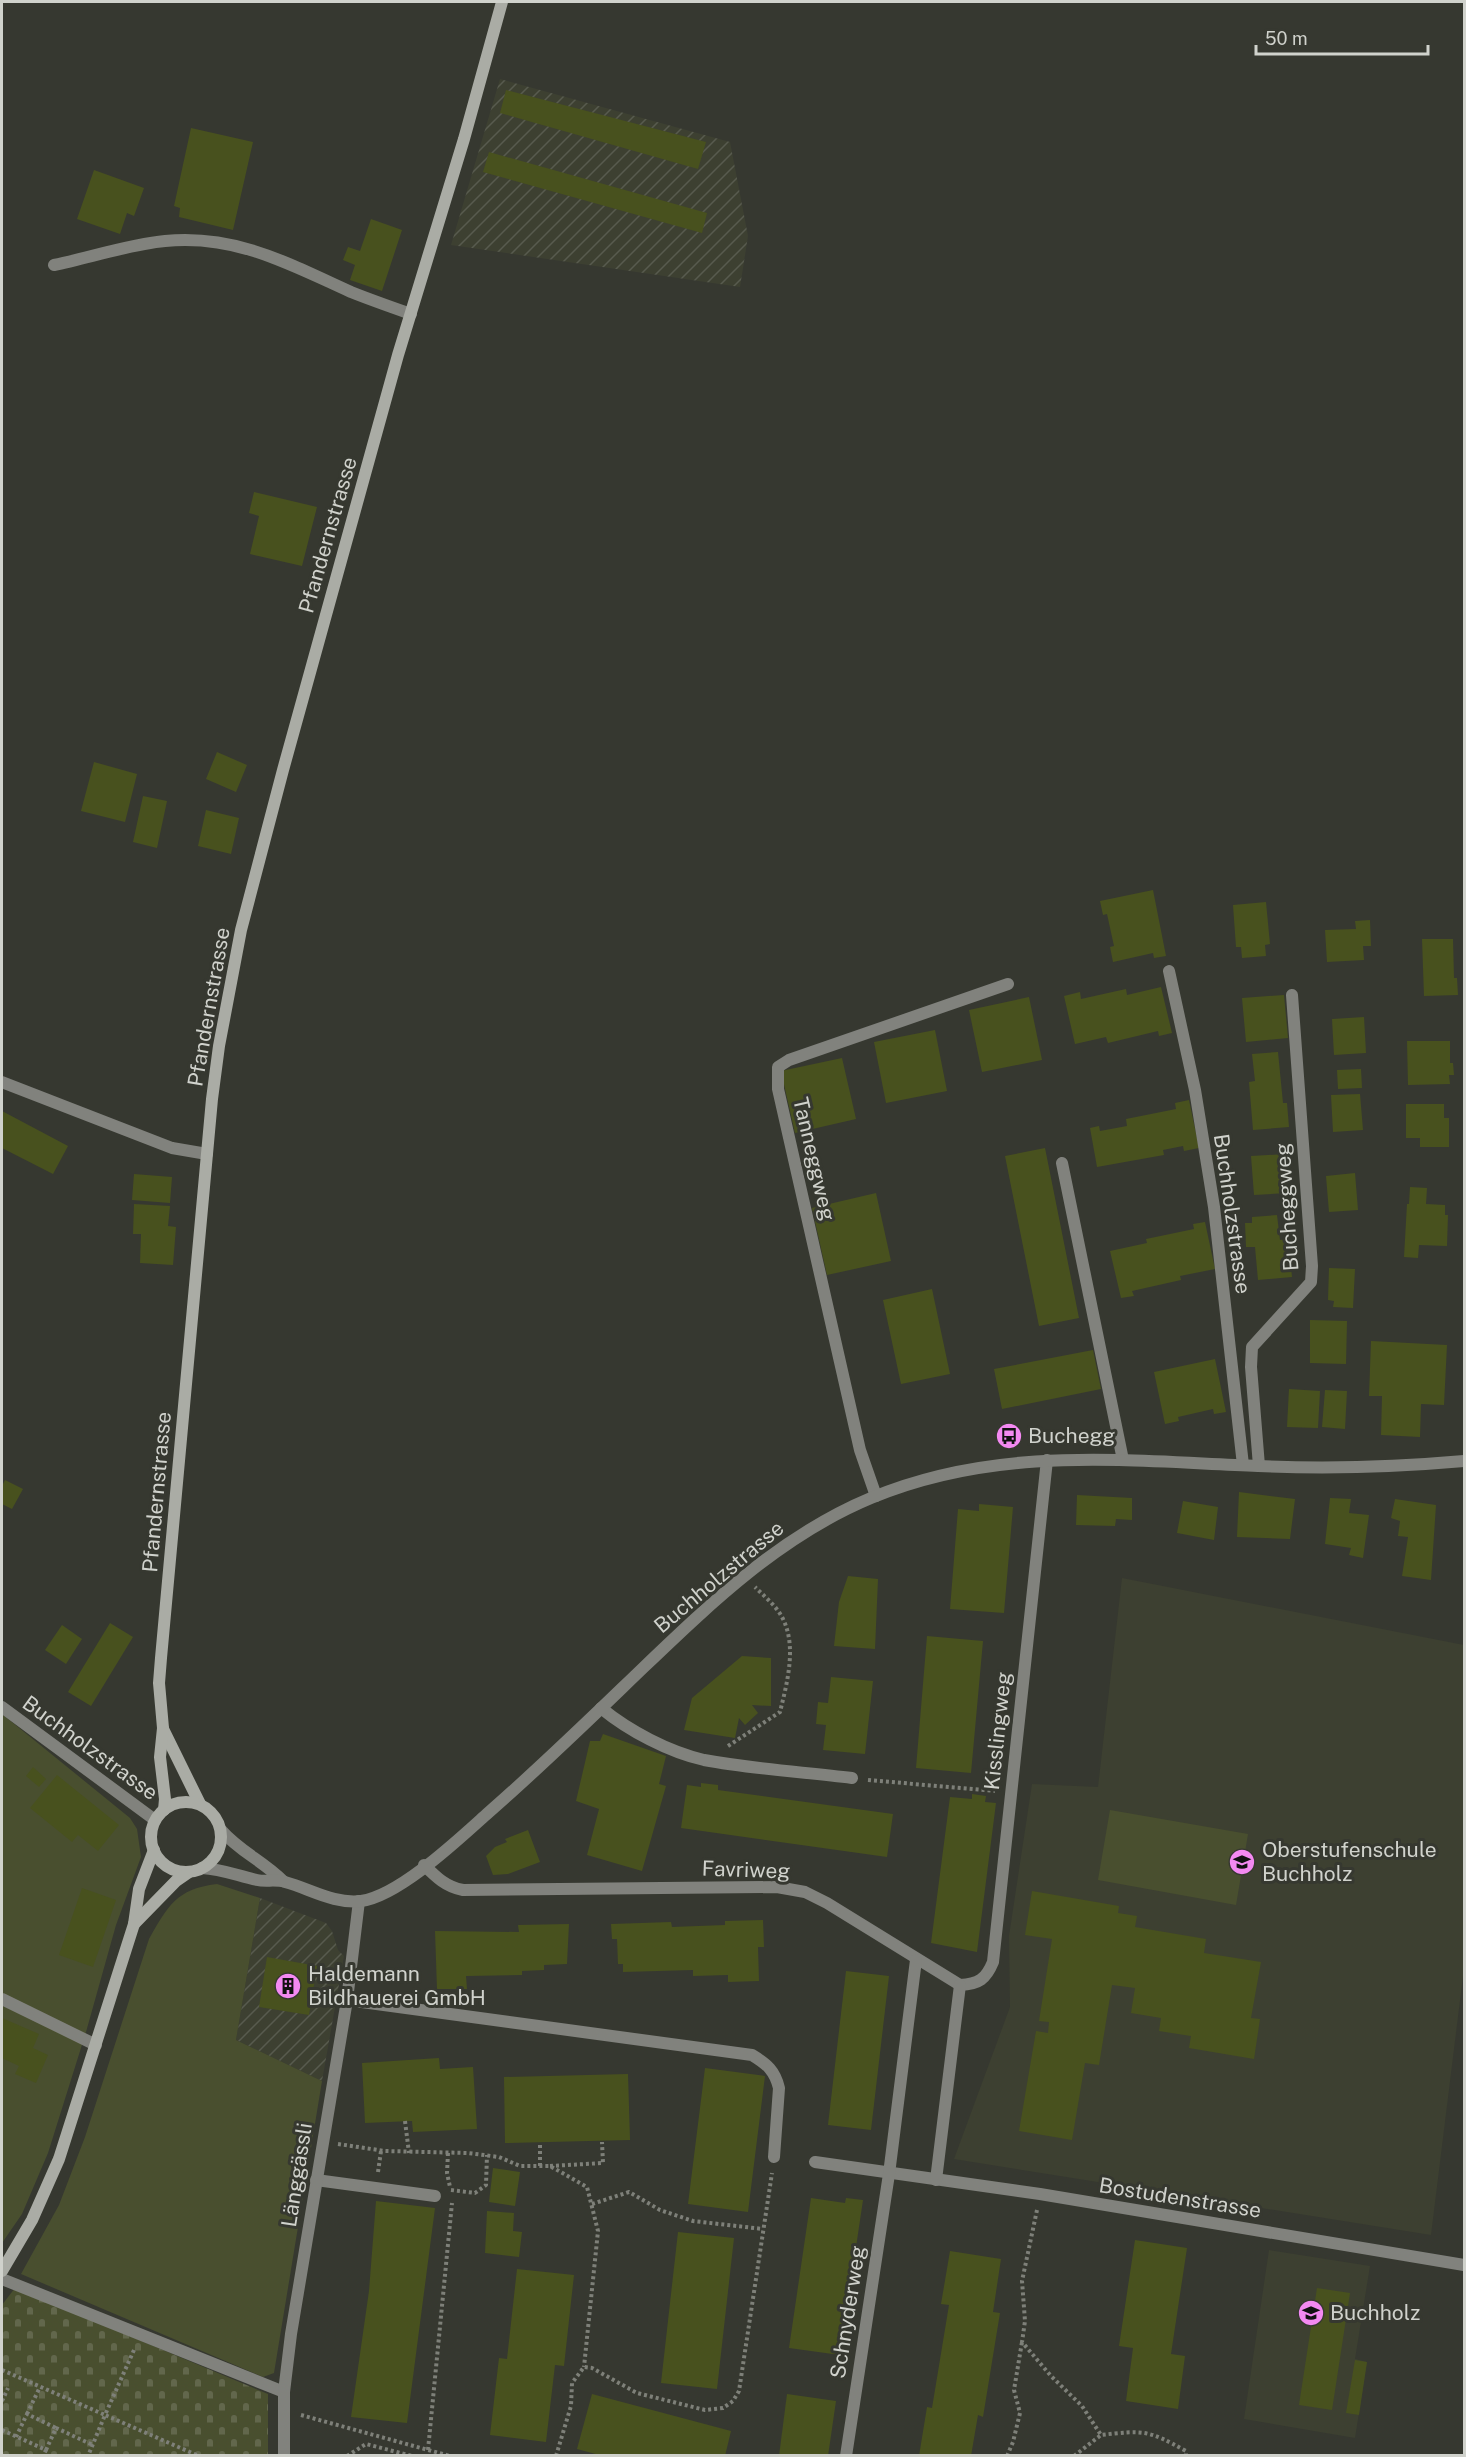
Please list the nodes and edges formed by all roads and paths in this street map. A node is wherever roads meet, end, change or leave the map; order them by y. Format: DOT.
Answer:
graph roads {
  1 [pos="502,2"];
  2 [pos="54,265"];
  3 [pos="411,314"];
  4 [pos="1169,971"];
  5 [pos="1008,984"];
  6 [pos="1292,995"];
  7 [pos="2,1082"];
  8 [pos="207,1154"];
  9 [pos="1062,1163"];
  10 [pos="1047,1460"];
  11 [pos="1123,1460"];
  12 [pos="1464,1461"];
  13 [pos="1243,1465"];
  14 [pos="1259,1466"];
  15 [pos="876,1496"];
  16 [pos="744,1576"];
  17 [pos="2,1707"];
  18 [pos="601,1708"];
  19 [pos="163,1728"];
  20 [pos="704,1760"];
  21 [pos="852,1778"];
  22 [pos="1011,1792"];
  23 [pos="200,1804"];
  24 [pos="159,1815"];
  25 [pos="221,1830"];
  26 [pos="153,1850"];
  27 [pos="424,1865"];
  28 [pos="202,1868"];
  29 [pos="189,1872"];
  30 [pos="283,1881"];
  31 [pos="359,1901"];
  32 [pos="134,1924"];
  33 [pos="916,1959"];
  34 [pos="960,1985"];
  35 [pos="2,1999"];
  36 [pos="347,2000"];
  37 [pos="96,2045"];
  38 [pos="405,2121"];
  39 [pos="322,2141"];
  40 [pos="602,2142"];
  41 [pos="540,2143"];
  42 [pos="408,2153"];
  43 [pos="448,2153"];
  44 [pos="487,2155"];
  45 [pos="774,2157"];
  46 [pos="815,2163"];
  47 [pos="540,2166"];
  48 [pos="550,2166"];
  49 [pos="889,2174"];
  50 [pos="316,2180"];
  51 [pos="936,2181"];
  52 [pos="451,2190"];
  53 [pos="1040,2194"];
  54 [pos="435,2196"];
  55 [pos="591,2204"];
  56 [pos="763,2229"];
  57 [pos="1464,2265"];
  58 [pos="2,2271"];
  59 [pos="2,2278"];
  60 [pos="141,2335"];
  61 [pos="1022,2342"];
  62 [pos="584,2367"];
  63 [pos="2,2370"];
  64 [pos="40,2386"];
  65 [pos="8,2388"];
  66 [pos="284,2392"];
  67 [pos="2,2401"];
  68 [pos="284,2410"];
  69 [pos="27,2414"];
  70 [pos="105,2415"];
  71 [pos="56,2428"];
  72 [pos="2,2430"];
  73 [pos="1101,2435"];
  74 [pos="16,2437"];
  75 [pos="93,2445"];
  76 [pos="46,2450"];
  77 [pos="428,2450"];
  78 [pos="43,2456"];
  79 [pos="88,2456"];
  80 [pos="199,2456"];
  81 [pos="284,2456"];
  82 [pos="347,2456"];
  83 [pos="412,2456"];
  84 [pos="450,2456"];
  85 [pos="556,2456"];
  86 [pos="846,2456"];
  87 [pos="1007,2456"];
  88 [pos="1074,2456"];
  89 [pos="1186,2456"];
  90 [pos="1411,2456"];
  91 [pos="1417,2456"];
  1 -- 3 [label="main road, Pfandernstrasse"];
  2 -- 3 [label="street"];
  3 -- 8 [label="main road, Pfandernstrasse"];
  4 -- 13 [label="street, Buchholzstrasse"];
  5 -- 15 [label="street, Tanneggweg"];
  6 -- 14 [label="street, Bucheggweg"];
  7 -- 8 [label="street"];
  8 -- 19 [label="main road, Pfandernstrasse"];
  9 -- 11 [label="street"];
  10 -- 11 [label="street, Buchholzstrasse"];
  10 -- 15 [label="street, Buchholzstrasse"];
  10 -- 22 [label="street, Kisslingweg"];
  11 -- 13 [label="street, Buchholzstrasse"];
  12 -- 14 [label="street, Buchholzstrasse"];
  13 -- 14 [label="street, Buchholzstrasse"];
  15 -- 16 [label="street, Buchholzstrasse"];
  16 -- 18 [label="street, Buchholzstrasse"];
  16 -- 20 [label="path"];
  17 -- 24 [label="street, Buchholzstrasse"];
  18 -- 20 [label="street"];
  18 -- 27 [label="street, Buchholzstrasse"];
  19 -- 23 [label="main road, Pfandernstrasse"];
  19 -- 24 [label="main road, Pfandernstrasse"];
  20 -- 21 [label="street"];
  21 -- 22 [label="path"];
  22 -- 34 [label="street, Kisslingweg"];
  23 -- 24 [label="main road"];
  23 -- 25 [label="main road"];
  24 -- 26 [label="main road"];
  25 -- 28 [label="main road"];
  25 -- 30 [label="street, Buchholzstrasse"];
  26 -- 29 [label="main road"];
  26 -- 32 [label="main road"];
  27 -- 31 [label="street, Buchholzstrasse"];
  27 -- 33 [label="street, Favriweg"];
  28 -- 29 [label="main road"];
  28 -- 30 [label="street, Buchholzstrasse"];
  29 -- 32 [label="main road"];
  30 -- 31 [label="street, Buchholzstrasse"];
  31 -- 36 [label="street, Länggässli"];
  32 -- 37 [label="main road"];
  33 -- 34 [label="street, Favriweg"];
  33 -- 49 [label="street, Schnyderweg"];
  34 -- 51 [label="street"];
  35 -- 37 [label="street"];
  36 -- 39 [label="street, Länggässli"];
  36 -- 45 [label="street"];
  37 -- 58 [label="main road"];
  38 -- 42 [label="path"];
  39 -- 42 [label="path"];
  39 -- 50 [label="street, Länggässli"];
  40 -- 48 [label="path"];
  41 -- 47 [label="path"];
  42 -- 43 [label="path"];
  43 -- 44 [label="path"];
  43 -- 52 [label="path"];
  44 -- 47 [label="path"];
  44 -- 52 [label="path"];
  45 -- 56 [label="path"];
  46 -- 49 [label="street"];
  47 -- 48 [label="path"];
  48 -- 55 [label="path"];
  49 -- 51 [label="street, Bostudenstrasse"];
  49 -- 86 [label="street, Schnyderweg"];
  50 -- 54 [label="street"];
  50 -- 66 [label="street, Länggässli"];
  51 -- 53 [label="street, Bostudenstrasse"];
  52 -- 77 [label="path"];
  53 -- 57 [label="street, Bostudenstrasse"];
  53 -- 61 [label="path"];
  55 -- 56 [label="path"];
  55 -- 62 [label="path"];
  56 -- 62 [label="path"];
  59 -- 60 [label="street"];
  60 -- 66 [label="street"];
  60 -- 70 [label="path"];
  61 -- 73 [label="path"];
  61 -- 87 [label="path"];
  62 -- 85 [label="path"];
  63 -- 64 [label="path"];
  64 -- 69 [label="path"];
  64 -- 70 [label="path"];
  65 -- 67 [label="path"];
  66 -- 68 [label="street, Länggässli"];
  68 -- 77 [label="path"];
  68 -- 81 [label="street, Länggässli"];
  69 -- 71 [label="path"];
  69 -- 74 [label="path"];
  70 -- 75 [label="path"];
  70 -- 80 [label="path"];
  71 -- 75 [label="path"];
  71 -- 76 [label="path"];
  72 -- 74 [label="path"];
  73 -- 88 [label="path"];
  73 -- 89 [label="path"];
  74 -- 76 [label="path"];
  75 -- 79 [label="path"];
  76 -- 78 [label="path"];
  77 -- 84 [label="path"];
  82 -- 83 [label="path"];
  90 -- 91 [label="path"];
}
